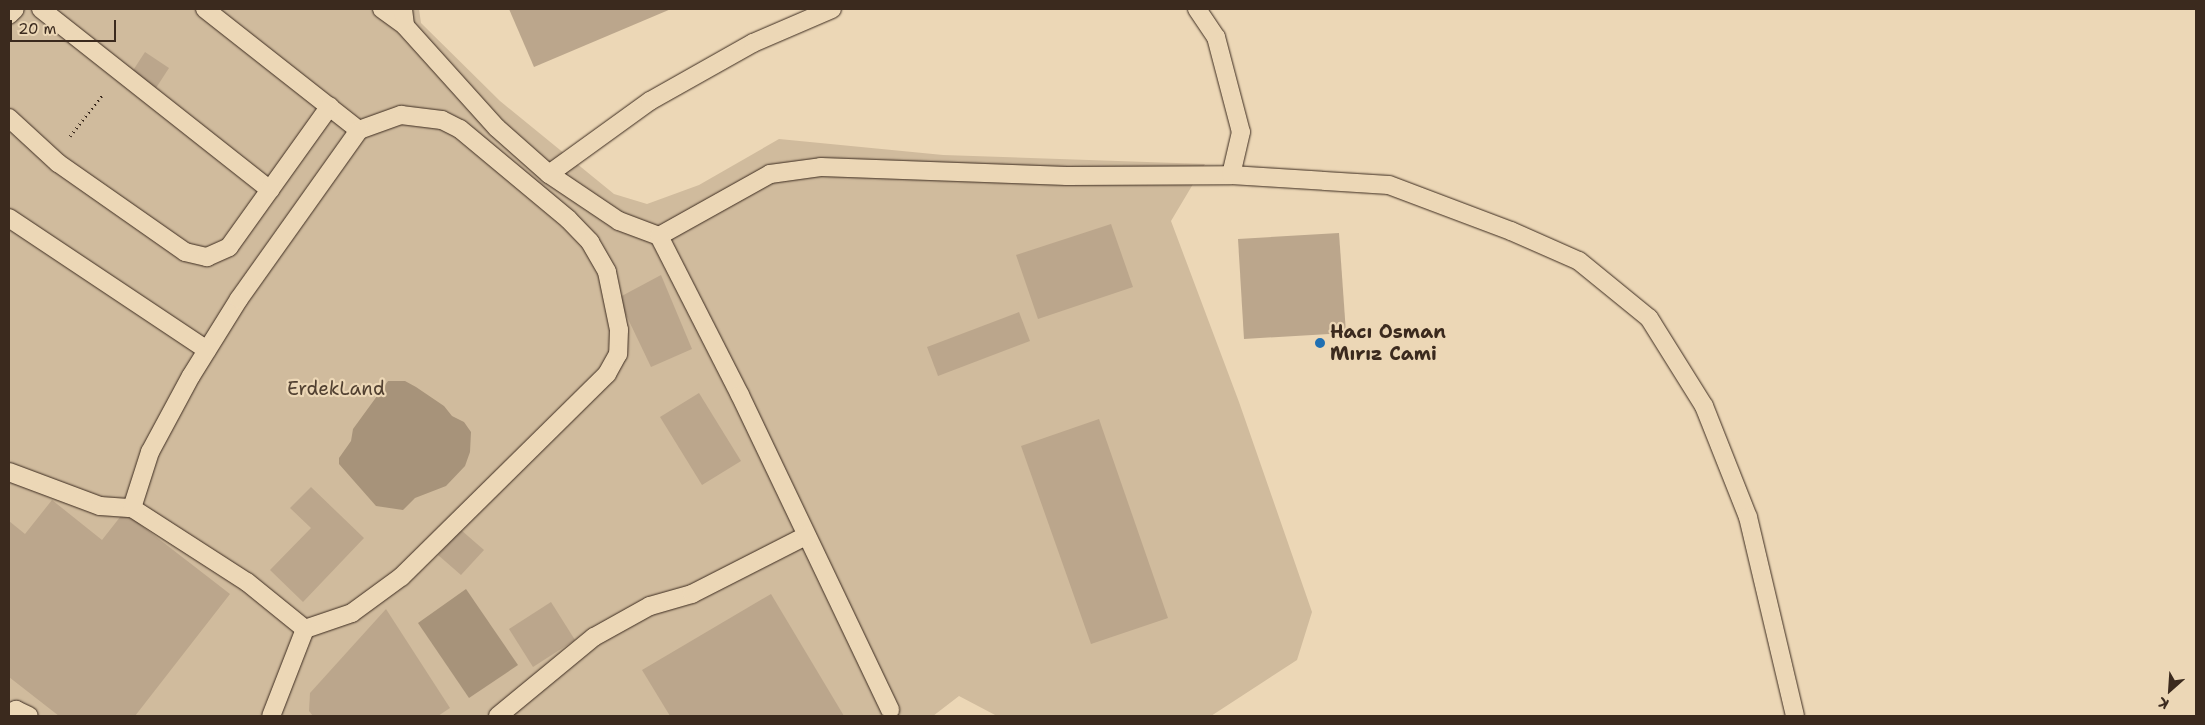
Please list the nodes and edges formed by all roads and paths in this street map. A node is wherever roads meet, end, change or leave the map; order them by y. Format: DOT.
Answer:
graph roads {
  1 [pos="15,9"];
  2 [pos="41,9"];
  3 [pos="205,9"];
  4 [pos="382,9"];
  5 [pos="403,9"];
  6 [pos="832,9"];
  7 [pos="1197,9"];
  8 [pos="9,15"];
  9 [pos="405,26"];
  10 [pos="121,72"];
  11 [pos="330,106"];
  12 [pos="9,118"];
  13 [pos="359,130"];
  14 [pos="53,158"];
  15 [pos="549,174"];
  16 [pos="1231,175"];
  17 [pos="270,190"];
  18 [pos="9,218"];
  19 [pos="659,236"];
  20 [pos="207,350"];
  21 [pos="9,472"];
  22 [pos="132,508"];
  23 [pos="806,536"];
  24 [pos="305,629"];
  25 [pos="890,710"];
  26 [pos="9,713"];
  27 [pos="29,716"];
  28 [pos="271,716"];
  29 [pos="498,716"];
  30 [pos="1795,716"];
  1 -- 8 [label="lane"];
  2 -- 10 [label="lane"];
  3 -- 11 [label="lane"];
  4 -- 9 [label="lane"];
  5 -- 9 [label="lane"];
  6 -- 15 [label="lane"];
  7 -- 16 [label="lane"];
  9 -- 15 [label="lane"];
  10 -- 14 [label="path"];
  10 -- 17 [label="lane"];
  11 -- 13 [label="lane"];
  11 -- 17 [label="lane"];
  12 -- 14 [label="lane"];
  13 -- 20 [label="lane"];
  13 -- 24 [label="lane"];
  14 -- 17 [label="lane"];
  15 -- 19 [label="lane"];
  16 -- 19 [label="lane"];
  16 -- 30 [label="lane"];
  18 -- 20 [label="lane"];
  19 -- 23 [label="lane"];
  20 -- 22 [label="lane"];
  21 -- 22 [label="lane"];
  22 -- 24 [label="lane"];
  23 -- 25 [label="lane"];
  23 -- 29 [label="lane"];
  24 -- 28 [label="lane"];
  26 -- 27 [label="lane"];
}
